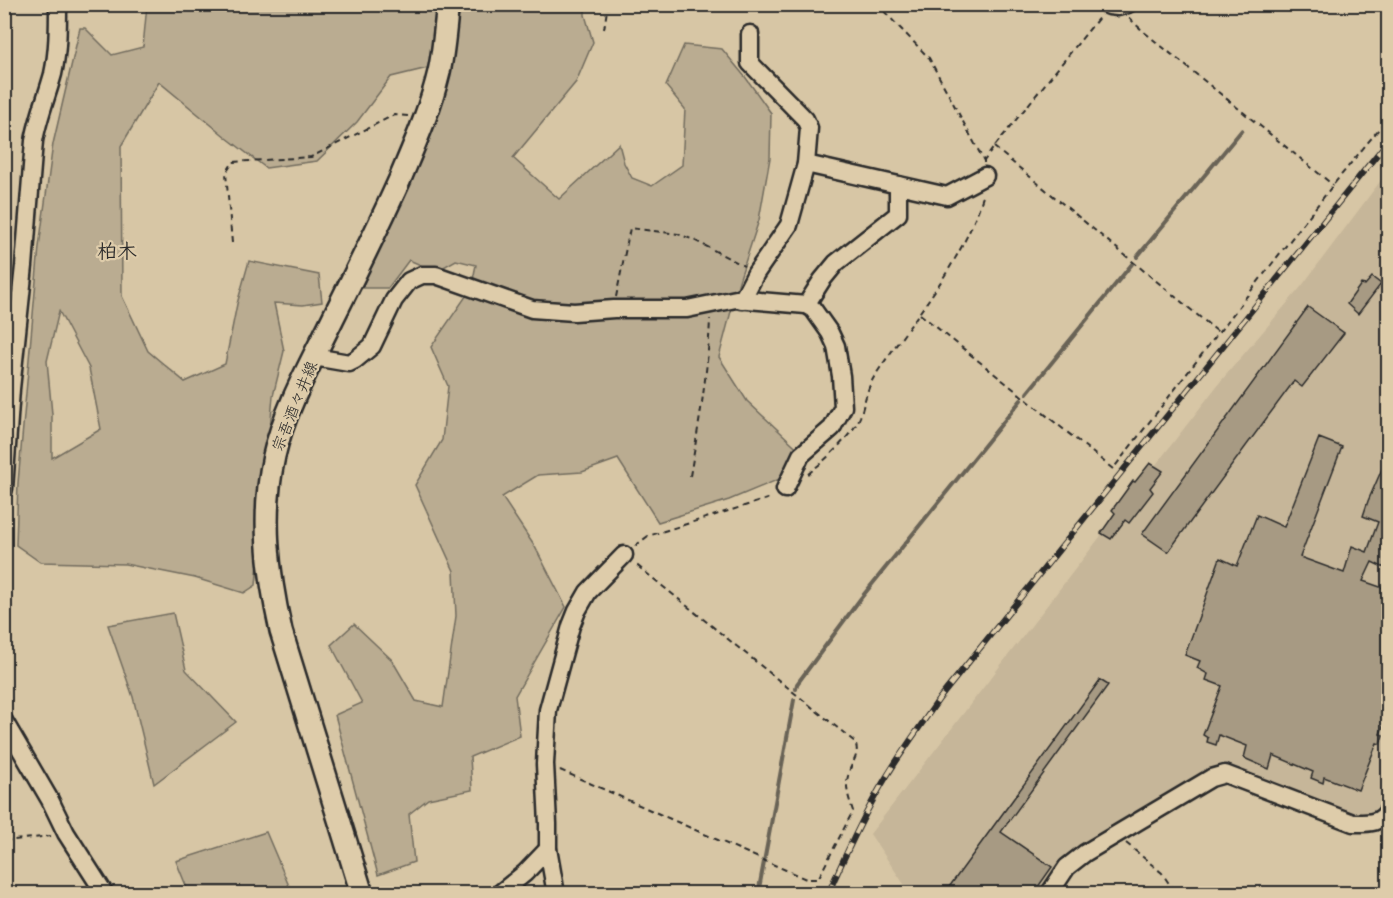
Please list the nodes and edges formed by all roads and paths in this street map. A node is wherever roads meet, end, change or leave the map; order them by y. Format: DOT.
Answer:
graph roads {
  1 [pos="58,4"];
  2 [pos="448,4"];
  3 [pos="608,4"];
  4 [pos="877,4"];
  5 [pos="1118,6"];
  6 [pos="604,28"];
  7 [pos="750,34"];
  8 [pos="426,118"];
  9 [pos="1389,118"];
  10 [pos="994,147"];
  11 [pos="806,164"];
  12 [pos="984,169"];
  13 [pos="898,185"];
  14 [pos="1333,185"];
  15 [pos="232,243"];
  16 [pos="756,273"];
  17 [pos="742,300"];
  18 [pos="711,304"];
  19 [pos="806,305"];
  20 [pos="614,309"];
  21 [pos="920,314"];
  22 [pos="1218,332"];
  23 [pos="314,357"];
  24 [pos="807,474"];
  25 [pos="690,476"];
  26 [pos="4,489"];
  27 [pos="785,489"];
  28 [pos="624,555"];
  29 [pos="4,721"];
  30 [pos="545,764"];
  31 [pos="1389,811"];
  32 [pos="66,833"];
  33 [pos="1117,834"];
  34 [pos="4,841"];
  35 [pos="548,849"];
  36 [pos="105,894"];
  37 [pos="362,894"];
  38 [pos="499,894"];
  39 [pos="556,894"];
  40 [pos="1049,894"];
  41 [pos="1176,894"];
  1 -- 26 [label="street"];
  2 -- 8 [label="main road, 宗吾酒々井線"];
  3 -- 6 [label="path"];
  4 -- 12 [label="path"];
  5 -- 10 [label="path"];
  5 -- 14 [label="path"];
  7 -- 11 [label="street"];
  8 -- 15 [label="path"];
  8 -- 23 [label="main road, 宗吾酒々井線"];
  9 -- 14 [label="path"];
  10 -- 12 [label="path"];
  10 -- 22 [label="path"];
  11 -- 13 [label="street"];
  11 -- 16 [label="street"];
  12 -- 13 [label="street"];
  12 -- 21 [label="path"];
  13 -- 19 [label="street"];
  14 -- 22 [label="path"];
  16 -- 17 [label="street"];
  16 -- 20 [label="path"];
  17 -- 18 [label="street"];
  17 -- 19 [label="street"];
  18 -- 20 [label="street"];
  18 -- 25 [label="path"];
  19 -- 27 [label="street"];
  20 -- 23 [label="street"];
  21 -- 22 [label="path"];
  21 -- 24 [label="path"];
  23 -- 37 [label="main road, 宗吾酒々井線"];
  27 -- 28 [label="path"];
  28 -- 30 [label="street"];
  28 -- 30 [label="path"];
  29 -- 32 [label="street"];
  30 -- 35 [label="street"];
  31 -- 33 [label="street"];
  32 -- 34 [label="path"];
  32 -- 36 [label="street"];
  33 -- 40 [label="street"];
  33 -- 41 [label="path"];
  35 -- 38 [label="street"];
  35 -- 39 [label="street"];
}
